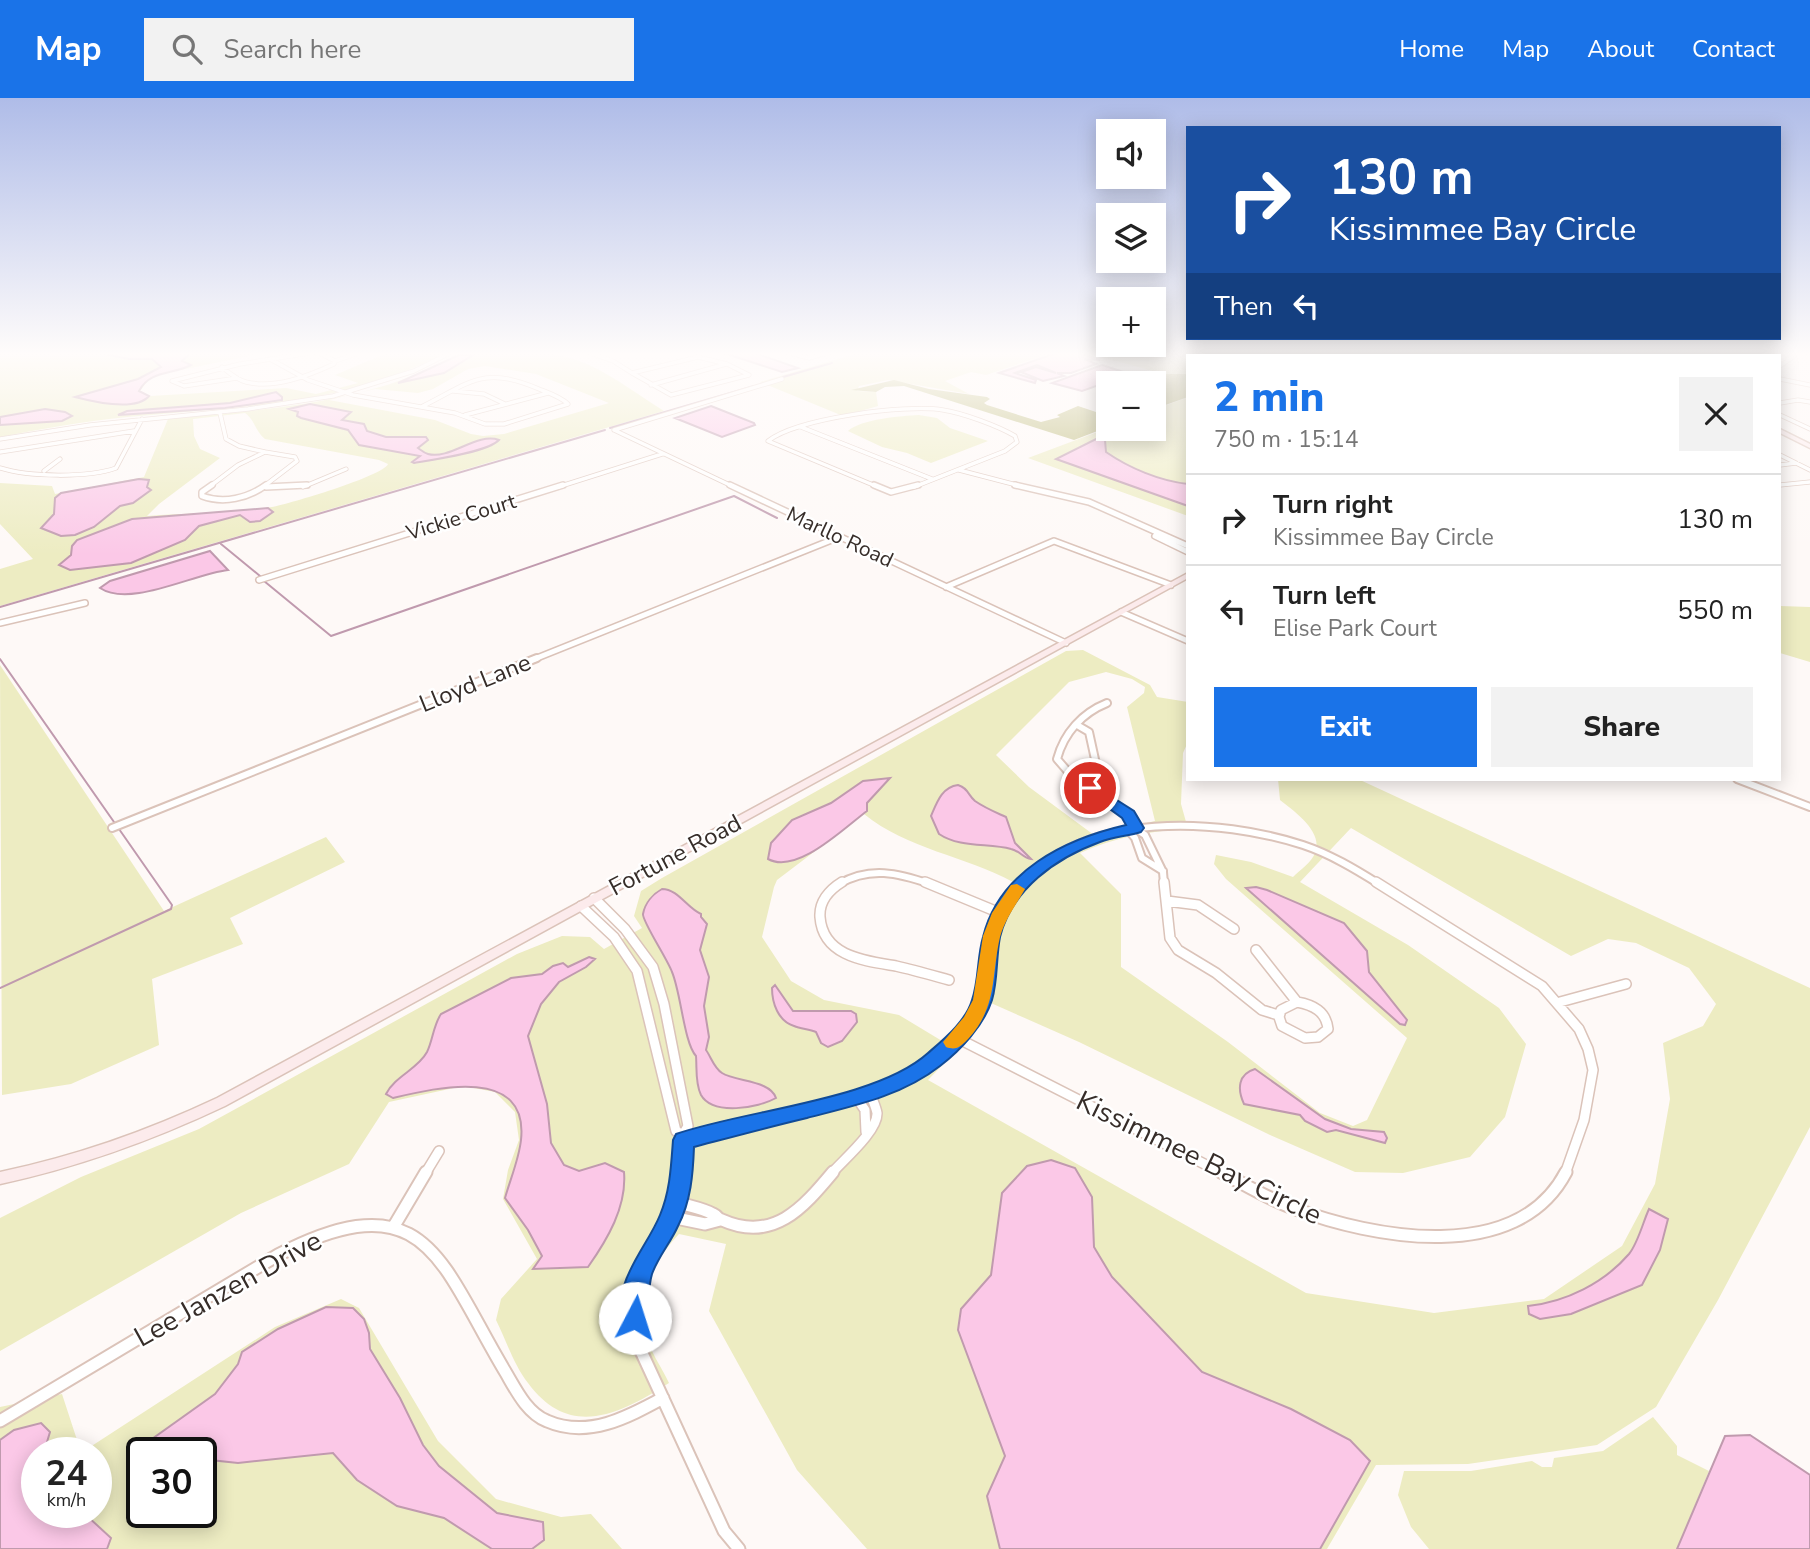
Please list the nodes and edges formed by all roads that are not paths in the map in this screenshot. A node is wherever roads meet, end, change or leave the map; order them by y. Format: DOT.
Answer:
graph roads {
  1 [pos="142,419"];
  2 [pos="137,420"];
  3 [pos="222,420"];
  4 [pos="477,420"];
  5 [pos="512,420"];
  6 [pos="648,420"];
  7 [pos="835,420"];
  8 [pos="975,420"];
  9 [pos="1790,420"];
  10 [pos="801,427"];
  11 [pos="1810,429"];
  12 [pos="134,431"];
  13 [pos="1781,432"];
  14 [pos="0,439"];
  15 [pos="1017,440"];
  16 [pos="1028,440"];
  17 [pos="1810,446"];
  18 [pos="0,452"];
  19 [pos="265,452"];
  20 [pos="663,454"];
  21 [pos="1781,456"];
  22 [pos="60,459"];
  23 [pos="1796,463"];
  24 [pos="1781,465"];
  25 [pos="965,467"];
  26 [pos="0,468"];
  27 [pos="346,469"];
  28 [pos="958,469"];
  29 [pos="1810,470"];
  30 [pos="44,472"];
  31 [pos="933,479"];
  32 [pos="1810,482"];
  33 [pos="1008,484"];
  34 [pos="1781,485"];
  35 [pos="265,487"];
  36 [pos="1141,525"];
  37 [pos="839,537"];
  38 [pos="1181,543"];
  39 [pos="1186,545"];
  40 [pos="1173,546"];
  41 [pos="1186,551"];
  42 [pos="1186,576"];
  43 [pos="259,580"];
  44 [pos="1171,585"];
  45 [pos="946,587"];
  46 [pos="85,603"];
  47 [pos="1121,612"];
  48 [pos="0,623"];
  49 [pos="1186,640"];
  50 [pos="1066,643"];
  51 [pos="1107,703"];
  52 [pos="1077,725"];
  53 [pos="1742,781"];
  54 [pos="1090,788"];
  55 [pos="1810,807"];
  56 [pos="112,828"];
  57 [pos="1132,829"];
  58 [pos="1163,872"];
  59 [pos="594,898"];
  60 [pos="1167,901"];
  61 [pos="581,906"];
  62 [pos="1000,913"];
  63 [pos="624,928"];
  64 [pos="1234,929"];
  65 [pos="612,934"];
  66 [pos="1256,950"];
  67 [pos="949,980"];
  68 [pos="1626,985"];
  69 [pos="1297,1002"];
  70 [pos="1560,1002"];
  71 [pos="1278,1015"];
  72 [pos="668,1025"];
  73 [pos="652,1029"];
  74 [pos="957,1038"];
  75 [pos="870,1093"];
  76 [pos="856,1097"];
  77 [pos="866,1133"];
  78 [pos="683,1138"];
  79 [pos="439,1151"];
  80 [pos="0,1178"];
  81 [pos="676,1202"];
  82 [pos="671,1217"];
  83 [pos="720,1220"];
  84 [pos="394,1226"];
  85 [pos="663,1398"];
  86 [pos="0,1421"];
  87 [pos="739,1549"];
  1 -- 12 [label="street"];
  2 -- 14 [label="street"];
  3 -- 19 [label="street"];
  4 -- 5 [label="street"];
  6 -- 20 [label="street, Marllo Road"];
  7 -- 10 [label="street"];
  8 -- 15 [label="street"];
  9 -- 11 [label="street"];
  10 -- 31 [label="street"];
  10 -- 31 [label="street"];
  12 -- 18 [label="street"];
  12 -- 30 [label="street"];
  13 -- 17 [label="street"];
  15 -- 16 [label="street"];
  15 -- 25 [label="street"];
  19 -- 35 [label="street"];
  19 -- 35 [label="street"];
  20 -- 37 [label="street, Marllo Road"];
  20 -- 43 [label="street, Vickie Court"];
  21 -- 23 [label="street"];
  22 -- 30 [label="street"];
  23 -- 24 [label="street"];
  23 -- 29 [label="street"];
  25 -- 28 [label="street"];
  25 -- 33 [label="street"];
  26 -- 30 [label="street"];
  27 -- 35 [label="street"];
  28 -- 31 [label="street"];
  28 -- 33 [label="street"];
  32 -- 34 [label="street"];
  33 -- 36 [label="street"];
  36 -- 38 [label="street"];
  36 -- 40 [label="street"];
  37 -- 45 [label="street, Marllo Road"];
  37 -- 56 [label="street, Lloyd Lane"];
  38 -- 39 [label="street"];
  38 -- 40 [label="street"];
  40 -- 41 [label="street"];
  42 -- 44 [label="street, Fortune Road"];
  44 -- 45 [label="street"];
  44 -- 47 [label="street, Fortune Road"];
  45 -- 50 [label="street, Marllo Road"];
  46 -- 48 [label="street"];
  47 -- 49 [label="street"];
  47 -- 50 [label="street, Fortune Road"];
  50 -- 59 [label="street, Fortune Road"];
  51 -- 52 [label="street"];
  52 -- 54 [label="street"];
  52 -- 54 [label="street"];
  53 -- 55 [label="street"];
  54 -- 57 [label="street"];
  57 -- 58 [label="street"];
  57 -- 58 [label="street"];
  57 -- 62 [label="street, Kissimmee Bay Circle"];
  57 -- 70 [label="street, Kissimmee Bay Circle"];
  58 -- 60 [label="street"];
  59 -- 61 [label="street, Fortune Road"];
  59 -- 63 [label="street"];
  60 -- 64 [label="street"];
  60 -- 71 [label="street"];
  61 -- 65 [label="street"];
  61 -- 80 [label="street, Fortune Road"];
  62 -- 67 [label="street"];
  62 -- 74 [label="street, Kissimmee Bay Circle"];
  63 -- 65 [label="street"];
  63 -- 72 [label="street"];
  65 -- 73 [label="street"];
  66 -- 69 [label="street"];
  68 -- 70 [label="street"];
  69 -- 71 [label="street"];
  69 -- 71 [label="street"];
  70 -- 74 [label="street, Kissimmee Bay Circle"];
  72 -- 73 [label="street"];
  72 -- 78 [label="street"];
  73 -- 78 [label="street"];
  74 -- 75 [label="street, Kissimmee Bay Circle"];
  75 -- 76 [label="street, Kissimmee Bay Circle"];
  75 -- 77 [label="street"];
  76 -- 77 [label="street"];
  76 -- 78 [label="street, Kissimmee Bay Circle"];
  77 -- 83 [label="street"];
  78 -- 81 [label="street"];
  79 -- 84 [label="street"];
  81 -- 82 [label="street"];
  81 -- 83 [label="street"];
  82 -- 83 [label="street"];
  82 -- 85 [label="street"];
  84 -- 85 [label="street, Lee Janzen Drive"];
  84 -- 86 [label="street, Lee Janzen Drive"];
  85 -- 87 [label="street"];
}
